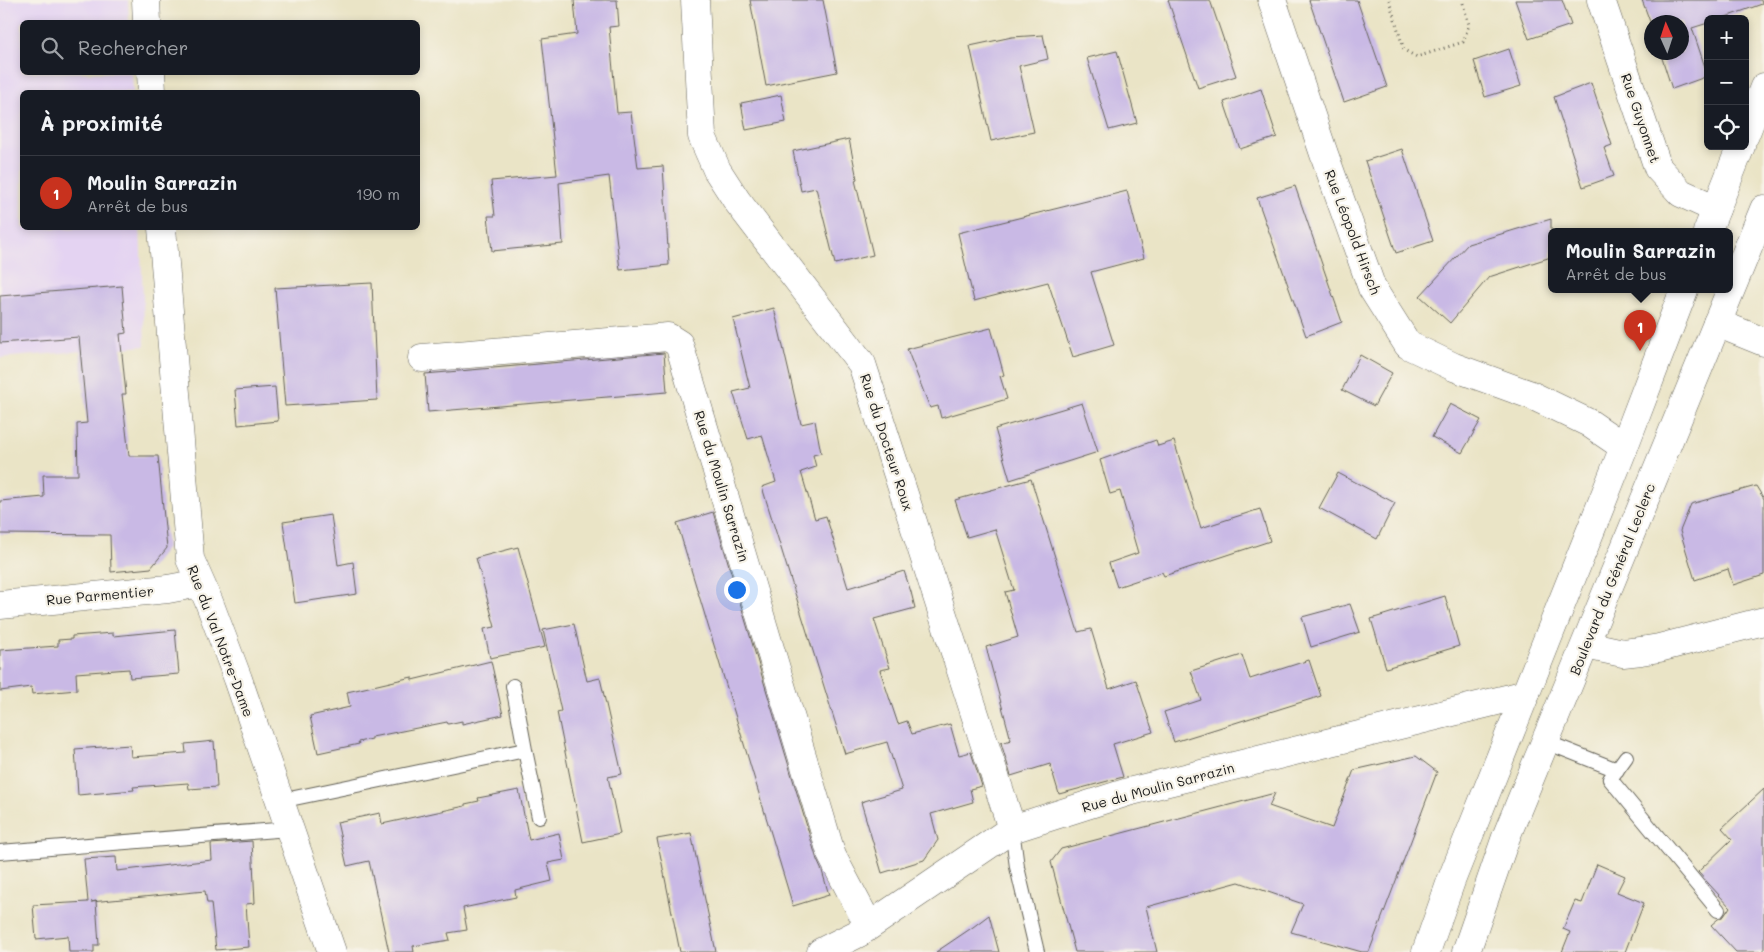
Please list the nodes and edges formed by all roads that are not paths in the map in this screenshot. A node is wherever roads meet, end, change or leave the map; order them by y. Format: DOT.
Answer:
graph roads {
  1 [pos="146,0"];
  2 [pos="695,0"];
  3 [pos="1272,0"];
  4 [pos="1601,0"];
  5 [pos="148,20"];
  6 [pos="151,75"];
  7 [pos="1764,87"];
  8 [pos="152,90"];
  9 [pos="1749,125"];
  10 [pos="1739,150"];
  11 [pos="1764,209"];
  12 [pos="1712,220"];
  13 [pos="162,230"];
  14 [pos="1733,285"];
  15 [pos="1683,293"];
  16 [pos="1730,293"];
  17 [pos="1717,324"];
  18 [pos="1764,342"];
  19 [pos="422,358"];
  20 [pos="1624,447"];
  21 [pos="200,583"];
  22 [pos="0,605"];
  23 [pos="1764,621"];
  24 [pos="1586,645"];
  25 [pos="512,686"];
  26 [pos="1526,694"];
  27 [pos="1546,742"];
  28 [pos="525,750"];
  29 [pos="1626,758"];
  30 [pos="1617,770"];
  31 [pos="280,801"];
  32 [pos="539,817"];
  33 [pos="289,829"];
  34 [pos="1012,829"];
  35 [pos="0,852"];
  36 [pos="1718,910"];
  37 [pos="863,915"];
  38 [pos="332,952"];
  39 [pos="821,952"];
  40 [pos="1037,952"];
  41 [pos="1426,952"];
  42 [pos="1466,952"];
  1 -- 5 [label="street"];
  2 -- 34 [label="street, Rue du Docteur Roux"];
  3 -- 20 [label="street, Rue Léopold Hirsch"];
  4 -- 12 [label="street, Rue Guyonnet"];
  6 -- 8 [label="street"];
  7 -- 9 [label="street"];
  10 -- 12 [label="street"];
  11 -- 14 [label="street, Boulevard du Général Leclerc"];
  13 -- 21 [label="street, Rue du Val Notre-Dame"];
  15 -- 20 [label="street"];
  16 -- 17 [label="street, Boulevard du Général Leclerc"];
  17 -- 18 [label="street"];
  17 -- 24 [label="street, Boulevard du Général Leclerc"];
  19 -- 37 [label="street, Rue du Moulin Sarrazin"];
  20 -- 26 [label="street"];
  21 -- 22 [label="street, Rue Parmentier"];
  21 -- 31 [label="street, Rue du Val Notre-Dame"];
  23 -- 24 [label="street"];
  24 -- 27 [label="street, Boulevard du Général Leclerc"];
  25 -- 28 [label="lane"];
  26 -- 34 [label="street, Rue du Moulin Sarrazin"];
  26 -- 41 [label="street"];
  27 -- 30 [label="lane"];
  27 -- 42 [label="street, Boulevard du Général Leclerc"];
  28 -- 31 [label="lane"];
  28 -- 32 [label="lane"];
  29 -- 30 [label="lane"];
  30 -- 36 [label="lane"];
  31 -- 33 [label="street, Rue du Val Notre-Dame"];
  33 -- 35 [label="lane"];
  33 -- 38 [label="street, Rue du Val Notre-Dame"];
  34 -- 37 [label="street, Rue du Moulin Sarrazin"];
  34 -- 40 [label="lane"];
  37 -- 39 [label="street, Rue du Moulin Sarrazin"];
}
